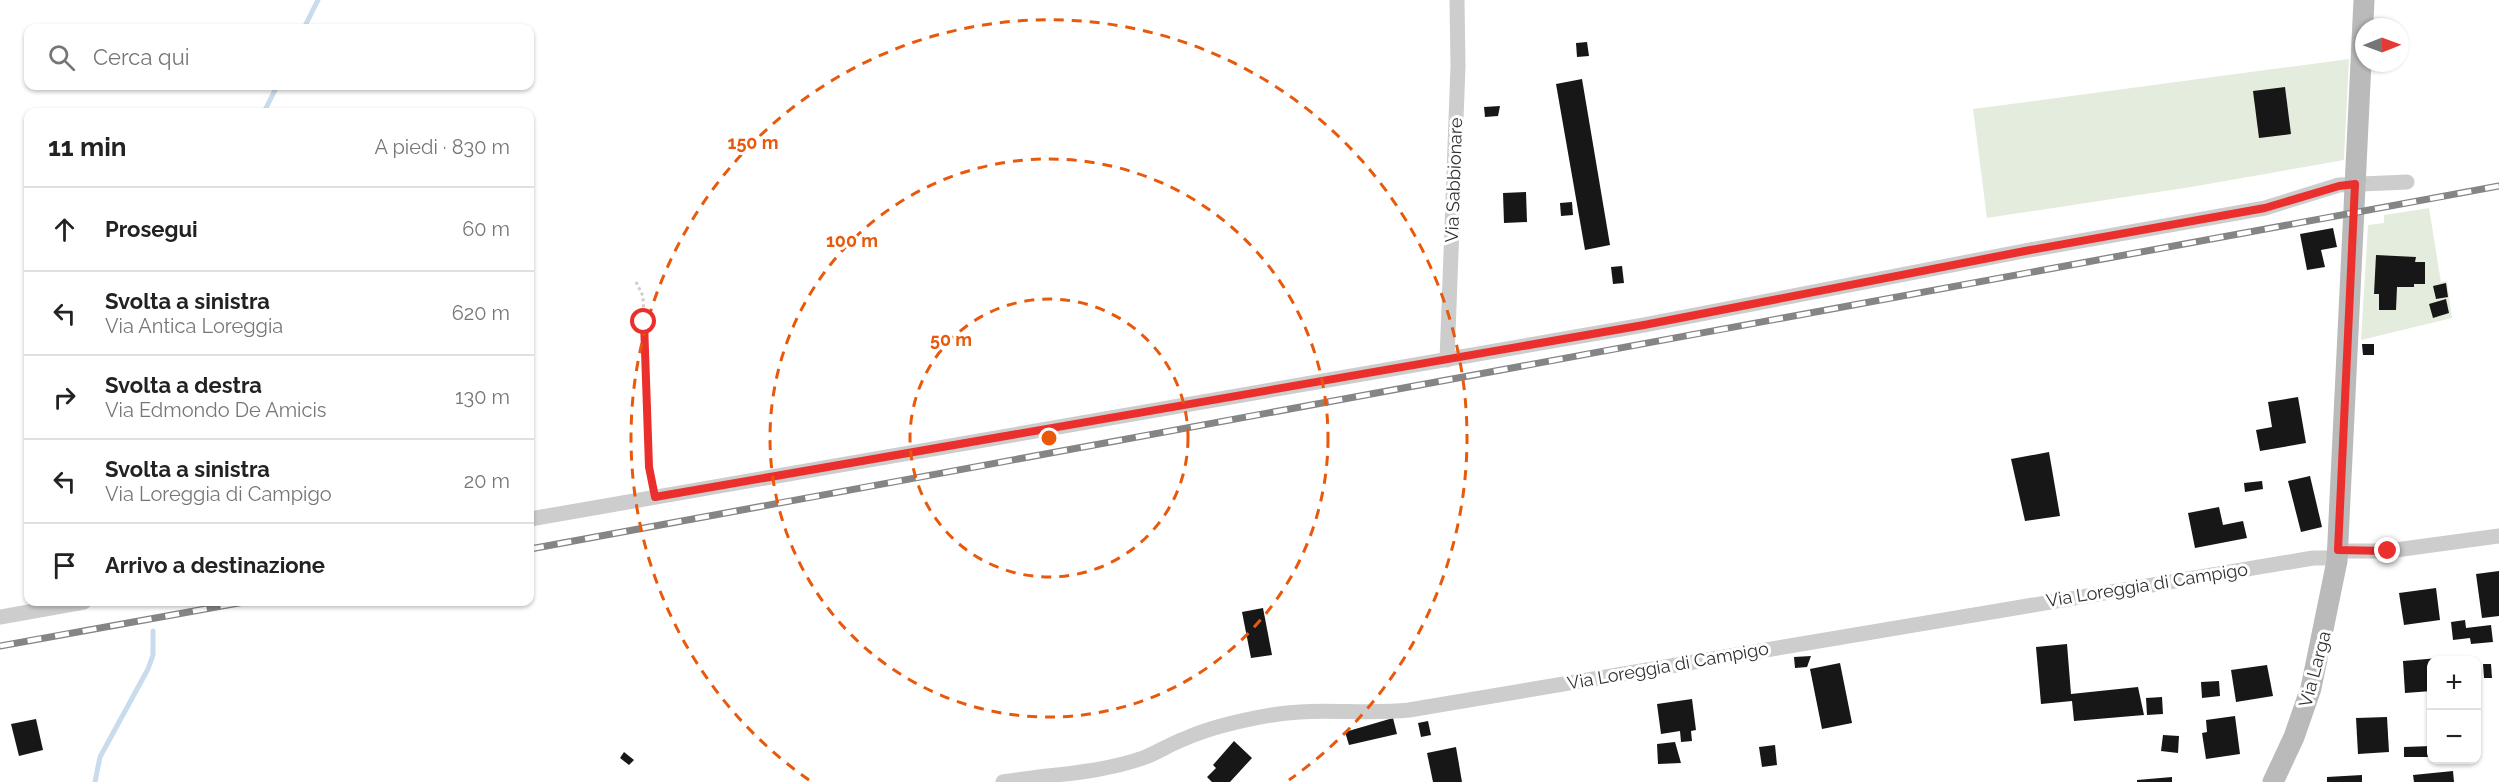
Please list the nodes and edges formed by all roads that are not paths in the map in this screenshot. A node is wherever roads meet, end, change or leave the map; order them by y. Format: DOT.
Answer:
graph roads {
  1 [pos="1456,0"];
  2 [pos="2364,0"];
  3 [pos="2407,182"];
  4 [pos="2355,184"];
  5 [pos="1447,360"];
  6 [pos="534,518"];
  7 [pos="2499,536"];
  8 [pos="2338,554"];
  9 [pos="62,606"];
  10 [pos="0,617"];
  11 [pos="1003,782"];
  12 [pos="2274,782"];
  1 -- 5 [label="street, Via Sabbionare"];
  2 -- 4 [label="street, Via Larga"];
  3 -- 4 [label="street"];
  4 -- 5 [label="street"];
  4 -- 8 [label="street, Via Larga"];
  5 -- 6 [label="street"];
  7 -- 8 [label="street, Via Loreggia di Campigo"];
  8 -- 11 [label="street, Via Loreggia di Campigo"];
  8 -- 12 [label="street, Via Larga"];
  9 -- 10 [label="street"];
}
